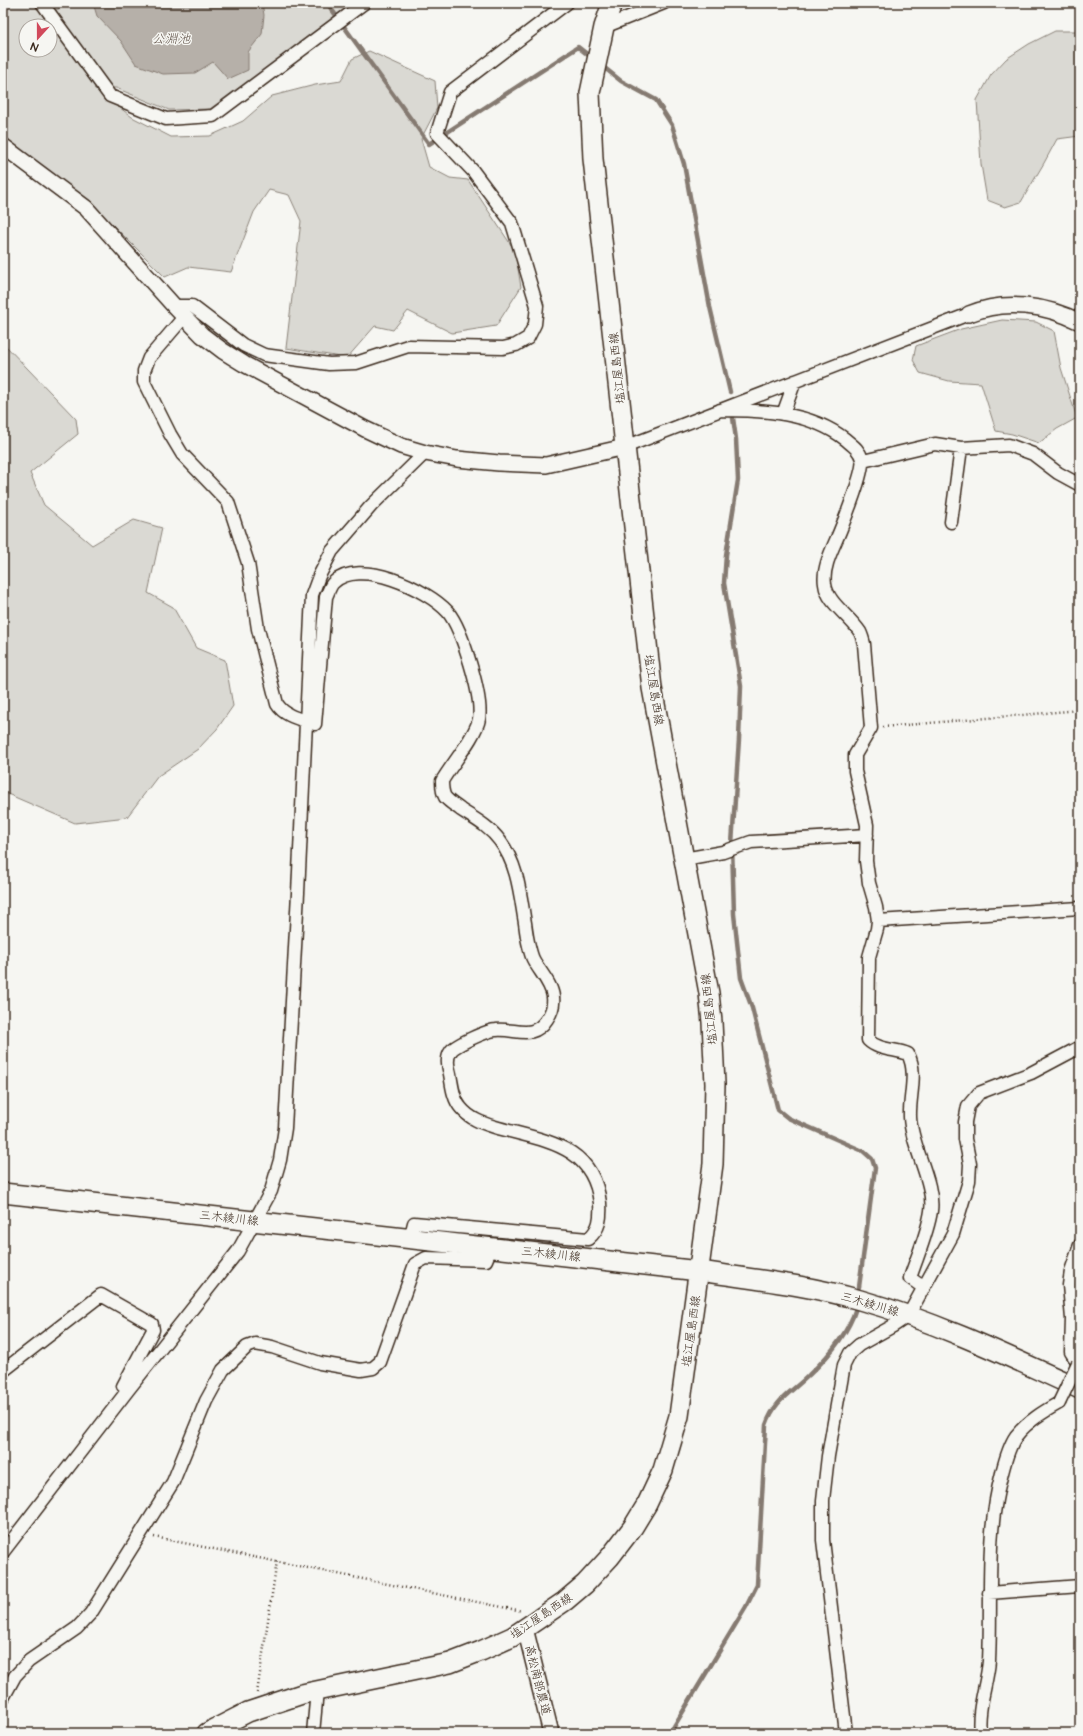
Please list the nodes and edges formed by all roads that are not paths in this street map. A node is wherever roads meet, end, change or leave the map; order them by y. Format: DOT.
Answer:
graph roads {
  1 [pos="42,3"];
  2 [pos="364,3"];
  3 [pos="568,3"];
  4 [pos="612,3"];
  5 [pos="664,3"];
  6 [pos="604,27"];
  7 [pos="3,146"];
  8 [pos="174,306"];
  9 [pos="969,314"];
  10 [pos="184,317"];
  11 [pos="1080,322"];
  12 [pos="796,381"];
  13 [pos="720,410"];
  14 [pos="783,414"];
  15 [pos="625,447"];
  16 [pos="961,448"];
  17 [pos="425,452"];
  18 [pos="862,461"];
  19 [pos="1080,485"];
  20 [pos="951,522"];
  21 [pos="306,721"];
  22 [pos="867,835"];
  23 [pos="684,859"];
  24 [pos="1080,908"];
  25 [pos="878,921"];
  26 [pos="1080,1047"];
  27 [pos="3,1193"];
  28 [pos="255,1221"];
  29 [pos="410,1239"];
  30 [pos="1080,1245"];
  31 [pos="491,1248"];
  32 [pos="699,1271"];
  33 [pos="924,1288"];
  34 [pos="908,1316"];
  35 [pos="1079,1364"];
  36 [pos="3,1371"];
  37 [pos="1080,1389"];
  38 [pos="128,1390"];
  39 [pos="3,1552"];
  40 [pos="1080,1586"];
  41 [pos="989,1593"];
  42 [pos="529,1625"];
  43 [pos="317,1690"];
  44 [pos="3,1698"];
  45 [pos="207,1733"];
  46 [pos="313,1733"];
  47 [pos="551,1733"];
  48 [pos="846,1733"];
  49 [pos="980,1733"];
  1 -- 2 [label="street"];
  3 -- 8 [label="street"];
  4 -- 6 [label="main road, 塩江屋島西線"];
  5 -- 6 [label="street"];
  6 -- 15 [label="main road, 塩江屋島西線"];
  7 -- 8 [label="street"];
  8 -- 10 [label="street"];
  9 -- 11 [label="street"];
  9 -- 12 [label="street"];
  10 -- 17 [label="street"];
  10 -- 21 [label="street"];
  12 -- 13 [label="street"];
  12 -- 14 [label="street"];
  13 -- 14 [label="street"];
  13 -- 15 [label="street"];
  14 -- 18 [label="street"];
  15 -- 17 [label="street"];
  15 -- 23 [label="main road, 塩江屋島西線"];
  16 -- 18 [label="street"];
  16 -- 19 [label="street"];
  16 -- 20 [label="street"];
  17 -- 21 [label="street"];
  18 -- 22 [label="street"];
  21 -- 28 [label="street"];
  21 -- 29 [label="street"];
  22 -- 23 [label="street"];
  22 -- 25 [label="street"];
  23 -- 32 [label="main road, 塩江屋島西線"];
  24 -- 25 [label="street"];
  25 -- 33 [label="street"];
  26 -- 33 [label="street"];
  27 -- 28 [label="main road, 三木綾川線"];
  28 -- 29 [label="main road, 三木綾川線"];
  28 -- 38 [label="street"];
  29 -- 31 [label="main road, 三木綾川線"];
  30 -- 35 [label="street"];
  31 -- 32 [label="main road, 三木綾川線"];
  31 -- 44 [label="street"];
  32 -- 34 [label="main road, 三木綾川線"];
  32 -- 42 [label="main road, 塩江屋島西線"];
  33 -- 34 [label="street"];
  34 -- 37 [label="main road, 三木綾川線"];
  34 -- 48 [label="street"];
  35 -- 41 [label="street, bridge"];
  36 -- 38 [label="street"];
  38 -- 39 [label="street"];
  40 -- 41 [label="street"];
  41 -- 49 [label="street"];
  42 -- 43 [label="main road, 塩江屋島西線"];
  42 -- 47 [label="street, 高松南部農道"];
  43 -- 45 [label="main road, 塩江屋島西線"];
  43 -- 46 [label="street"];
}
